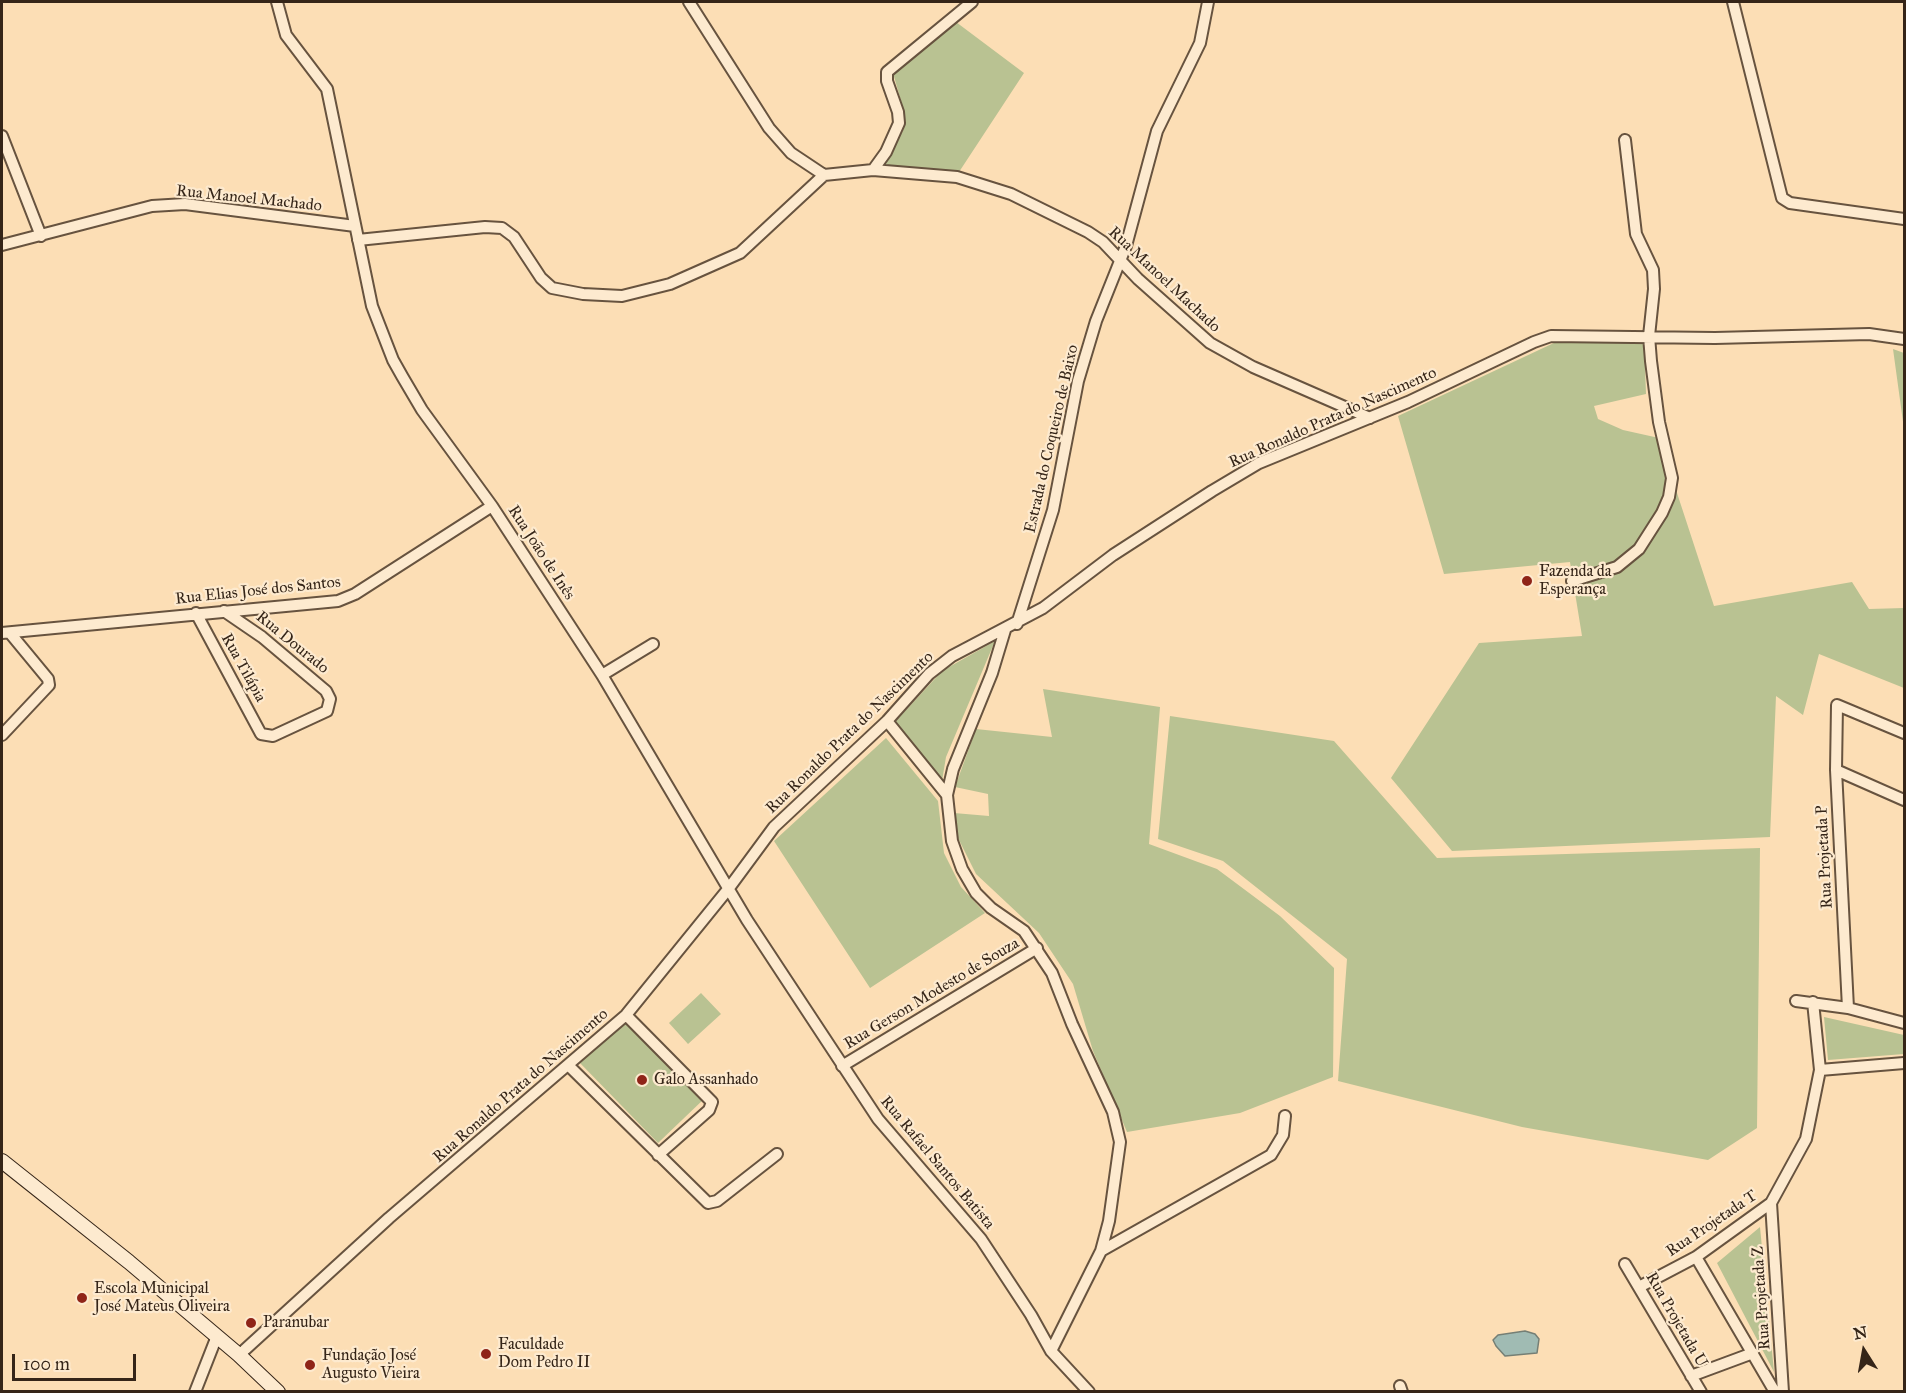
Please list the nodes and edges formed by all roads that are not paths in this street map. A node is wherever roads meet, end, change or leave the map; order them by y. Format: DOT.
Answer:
graph roads {
  1 [pos="277,2"];
  2 [pos="689,2"];
  3 [pos="972,2"];
  4 [pos="1208,2"];
  5 [pos="1733,2"];
  6 [pos="2,136"];
  7 [pos="1625,140"];
  8 [pos="873,170"];
  9 [pos="824,175"];
  10 [pos="1905,219"];
  11 [pos="355,226"];
  12 [pos="41,236"];
  13 [pos="358,240"];
  14 [pos="2,244"];
  15 [pos="1119,261"];
  16 [pos="1649,336"];
  17 [pos="1905,339"];
  18 [pos="1370,418"];
  19 [pos="492,506"];
  20 [pos="1572,581"];
  21 [pos="224,611"];
  22 [pos="196,613"];
  23 [pos="1017,624"];
  24 [pos="1005,630"];
  25 [pos="6,633"];
  26 [pos="653,644"];
  27 [pos="602,675"];
  28 [pos="887,721"];
  29 [pos="1905,733"];
  30 [pos="2,735"];
  31 [pos="265,736"];
  32 [pos="1836,770"];
  33 [pos="947,795"];
  34 [pos="1905,800"];
  35 [pos="729,888"];
  36 [pos="1037,948"];
  37 [pos="1796,1001"];
  38 [pos="1813,1002"];
  39 [pos="1848,1008"];
  40 [pos="626,1015"];
  41 [pos="1905,1023"];
  42 [pos="1905,1063"];
  43 [pos="568,1065"];
  44 [pos="842,1066"];
  45 [pos="1820,1070"];
  46 [pos="1285,1116"];
  47 [pos="777,1154"];
  48 [pos="658,1155"];
  49 [pos="2,1161"];
  50 [pos="1771,1203"];
  51 [pos="1101,1251"];
  52 [pos="1696,1257"];
  53 [pos="1625,1263"];
  54 [pos="1639,1287"];
  55 [pos="217,1336"];
  56 [pos="1051,1351"];
  57 [pos="1753,1353"];
  58 [pos="239,1354"];
  59 [pos="1691,1376"];
  60 [pos="195,1392"];
  61 [pos="278,1392"];
  62 [pos="1089,1392"];
  63 [pos="1701,1392"];
  64 [pos="1775,1392"];
  65 [pos="1783,1392"];
  1 -- 11 [label="street, Rua João de Inês"];
  2 -- 9 [label="street"];
  3 -- 8 [label="street"];
  4 -- 15 [label="street, Estrada do Coqueiro de Baixo"];
  5 -- 10 [label="street"];
  6 -- 12 [label="street"];
  7 -- 16 [label="street"];
  8 -- 9 [label="street, Rua Manoel Machado"];
  8 -- 15 [label="street, Rua Manoel Machado"];
  9 -- 13 [label="street"];
  11 -- 12 [label="street, Rua Manoel Machado"];
  11 -- 13 [label="street, Rua João de Inês"];
  12 -- 14 [label="street, Rua Manoel Machado"];
  13 -- 19 [label="street, Rua João de Inês"];
  15 -- 18 [label="street, Rua Manoel Machado"];
  15 -- 23 [label="street, Estrada do Coqueiro de Baixo"];
  16 -- 17 [label="street, Rua Ronaldo Prata do Nascimento"];
  16 -- 18 [label="street, Rua Ronaldo Prata do Nascimento"];
  16 -- 20 [label="street"];
  18 -- 23 [label="street, Rua Ronaldo Prata do Nascimento"];
  19 -- 21 [label="street, Rua Elias José dos Santos"];
  19 -- 27 [label="street, Rua João de Inês"];
  21 -- 22 [label="street, Rua Elias José dos Santos"];
  21 -- 31 [label="street, Rua Dourado"];
  22 -- 25 [label="street, Rua Elias José dos Santos"];
  22 -- 31 [label="street, Rua Tilápia"];
  23 -- 24 [label="street, Rua Ronaldo Prata do Nascimento"];
  24 -- 28 [label="street, Rua Ronaldo Prata do Nascimento"];
  24 -- 33 [label="street"];
  25 -- 30 [label="street"];
  26 -- 27 [label="street"];
  27 -- 35 [label="street, Rua João de Inês"];
  28 -- 33 [label="street"];
  28 -- 35 [label="street, Rua Ronaldo Prata do Nascimento"];
  29 -- 32 [label="street, Rua Projetada P"];
  32 -- 34 [label="street"];
  32 -- 39 [label="street, Rua Projetada P"];
  33 -- 36 [label="street"];
  35 -- 40 [label="street, Rua Ronaldo Prata do Nascimento"];
  35 -- 44 [label="street, Rua Rafael Santos Batista"];
  36 -- 44 [label="street, Rua Gerson Modesto de Souza"];
  36 -- 51 [label="street"];
  37 -- 38 [label="street"];
  38 -- 39 [label="street"];
  38 -- 45 [label="street, Rua Projetada T"];
  39 -- 41 [label="street"];
  40 -- 43 [label="street, Rua Ronaldo Prata do Nascimento"];
  40 -- 48 [label="street"];
  42 -- 45 [label="street"];
  43 -- 48 [label="street"];
  43 -- 58 [label="street, Rua Ronaldo Prata do Nascimento"];
  44 -- 56 [label="street, Rua Rafael Santos Batista"];
  45 -- 50 [label="street, Rua Projetada T"];
  46 -- 51 [label="street"];
  47 -- 48 [label="street"];
  49 -- 55 [label="main road"];
  50 -- 52 [label="street, Rua Projetada T"];
  50 -- 65 [label="street, Rua Projetada Z"];
  51 -- 56 [label="street"];
  52 -- 54 [label="street, Rua Projetada T"];
  52 -- 57 [label="street"];
  53 -- 54 [label="street, Rua Projetada U"];
  54 -- 59 [label="street, Rua Projetada U"];
  55 -- 58 [label="main road"];
  55 -- 60 [label="street"];
  56 -- 62 [label="street, Rua Rafael Santos Batista"];
  57 -- 59 [label="street"];
  57 -- 64 [label="street"];
  58 -- 61 [label="main road"];
  59 -- 63 [label="street, Rua Projetada U"];
}
